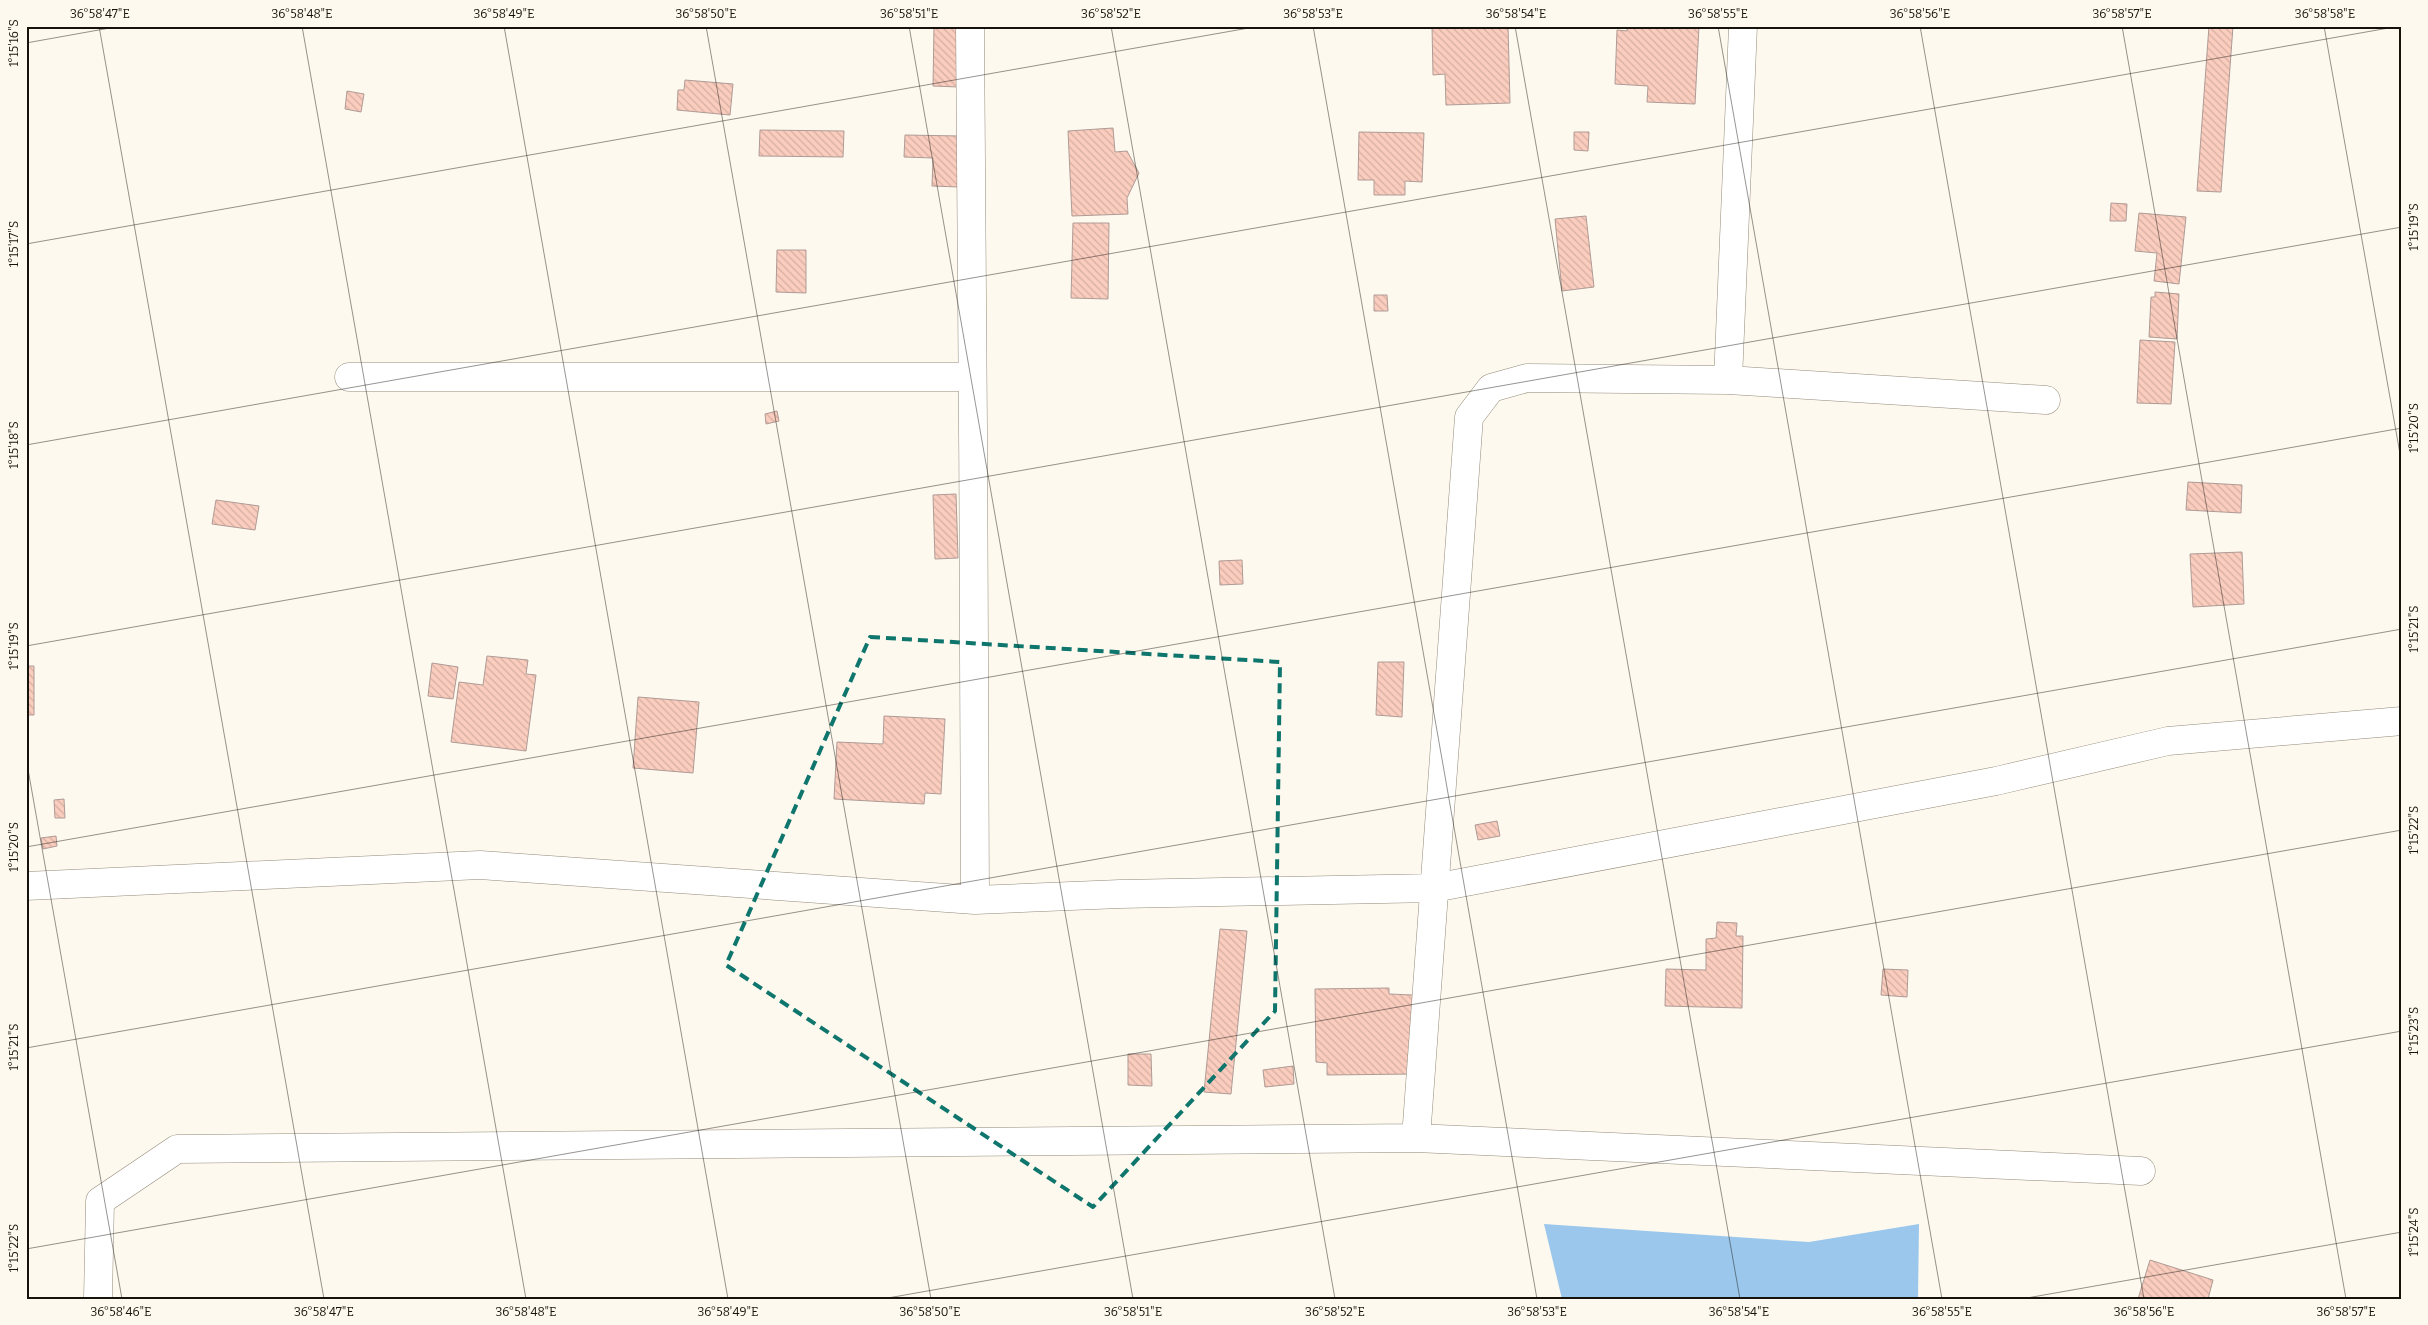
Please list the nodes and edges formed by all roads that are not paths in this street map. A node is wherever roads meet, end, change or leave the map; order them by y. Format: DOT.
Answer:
graph roads {
  1 [pos="970,26"];
  2 [pos="1743,26"];
  3 [pos="349,377"];
  4 [pos="971,377"];
  5 [pos="1728,380"];
  6 [pos="2046,400"];
  7 [pos="2402,721"];
  8 [pos="26,873"];
  9 [pos="90,884"];
  10 [pos="26,886"];
  11 [pos="1434,888"];
  12 [pos="975,900"];
  13 [pos="1416,1138"];
  14 [pos="2141,1171"];
  15 [pos="98,1299"];
  1 -- 4 [label="street"];
  2 -- 5 [label="street"];
  3 -- 4 [label="street"];
  4 -- 12 [label="street"];
  5 -- 6 [label="street"];
  5 -- 11 [label="street"];
  7 -- 11 [label="street"];
  8 -- 9 [label="street"];
  9 -- 10 [label="street"];
  9 -- 12 [label="street"];
  11 -- 12 [label="street"];
  11 -- 13 [label="street"];
  13 -- 14 [label="street"];
  13 -- 15 [label="street"];
}
